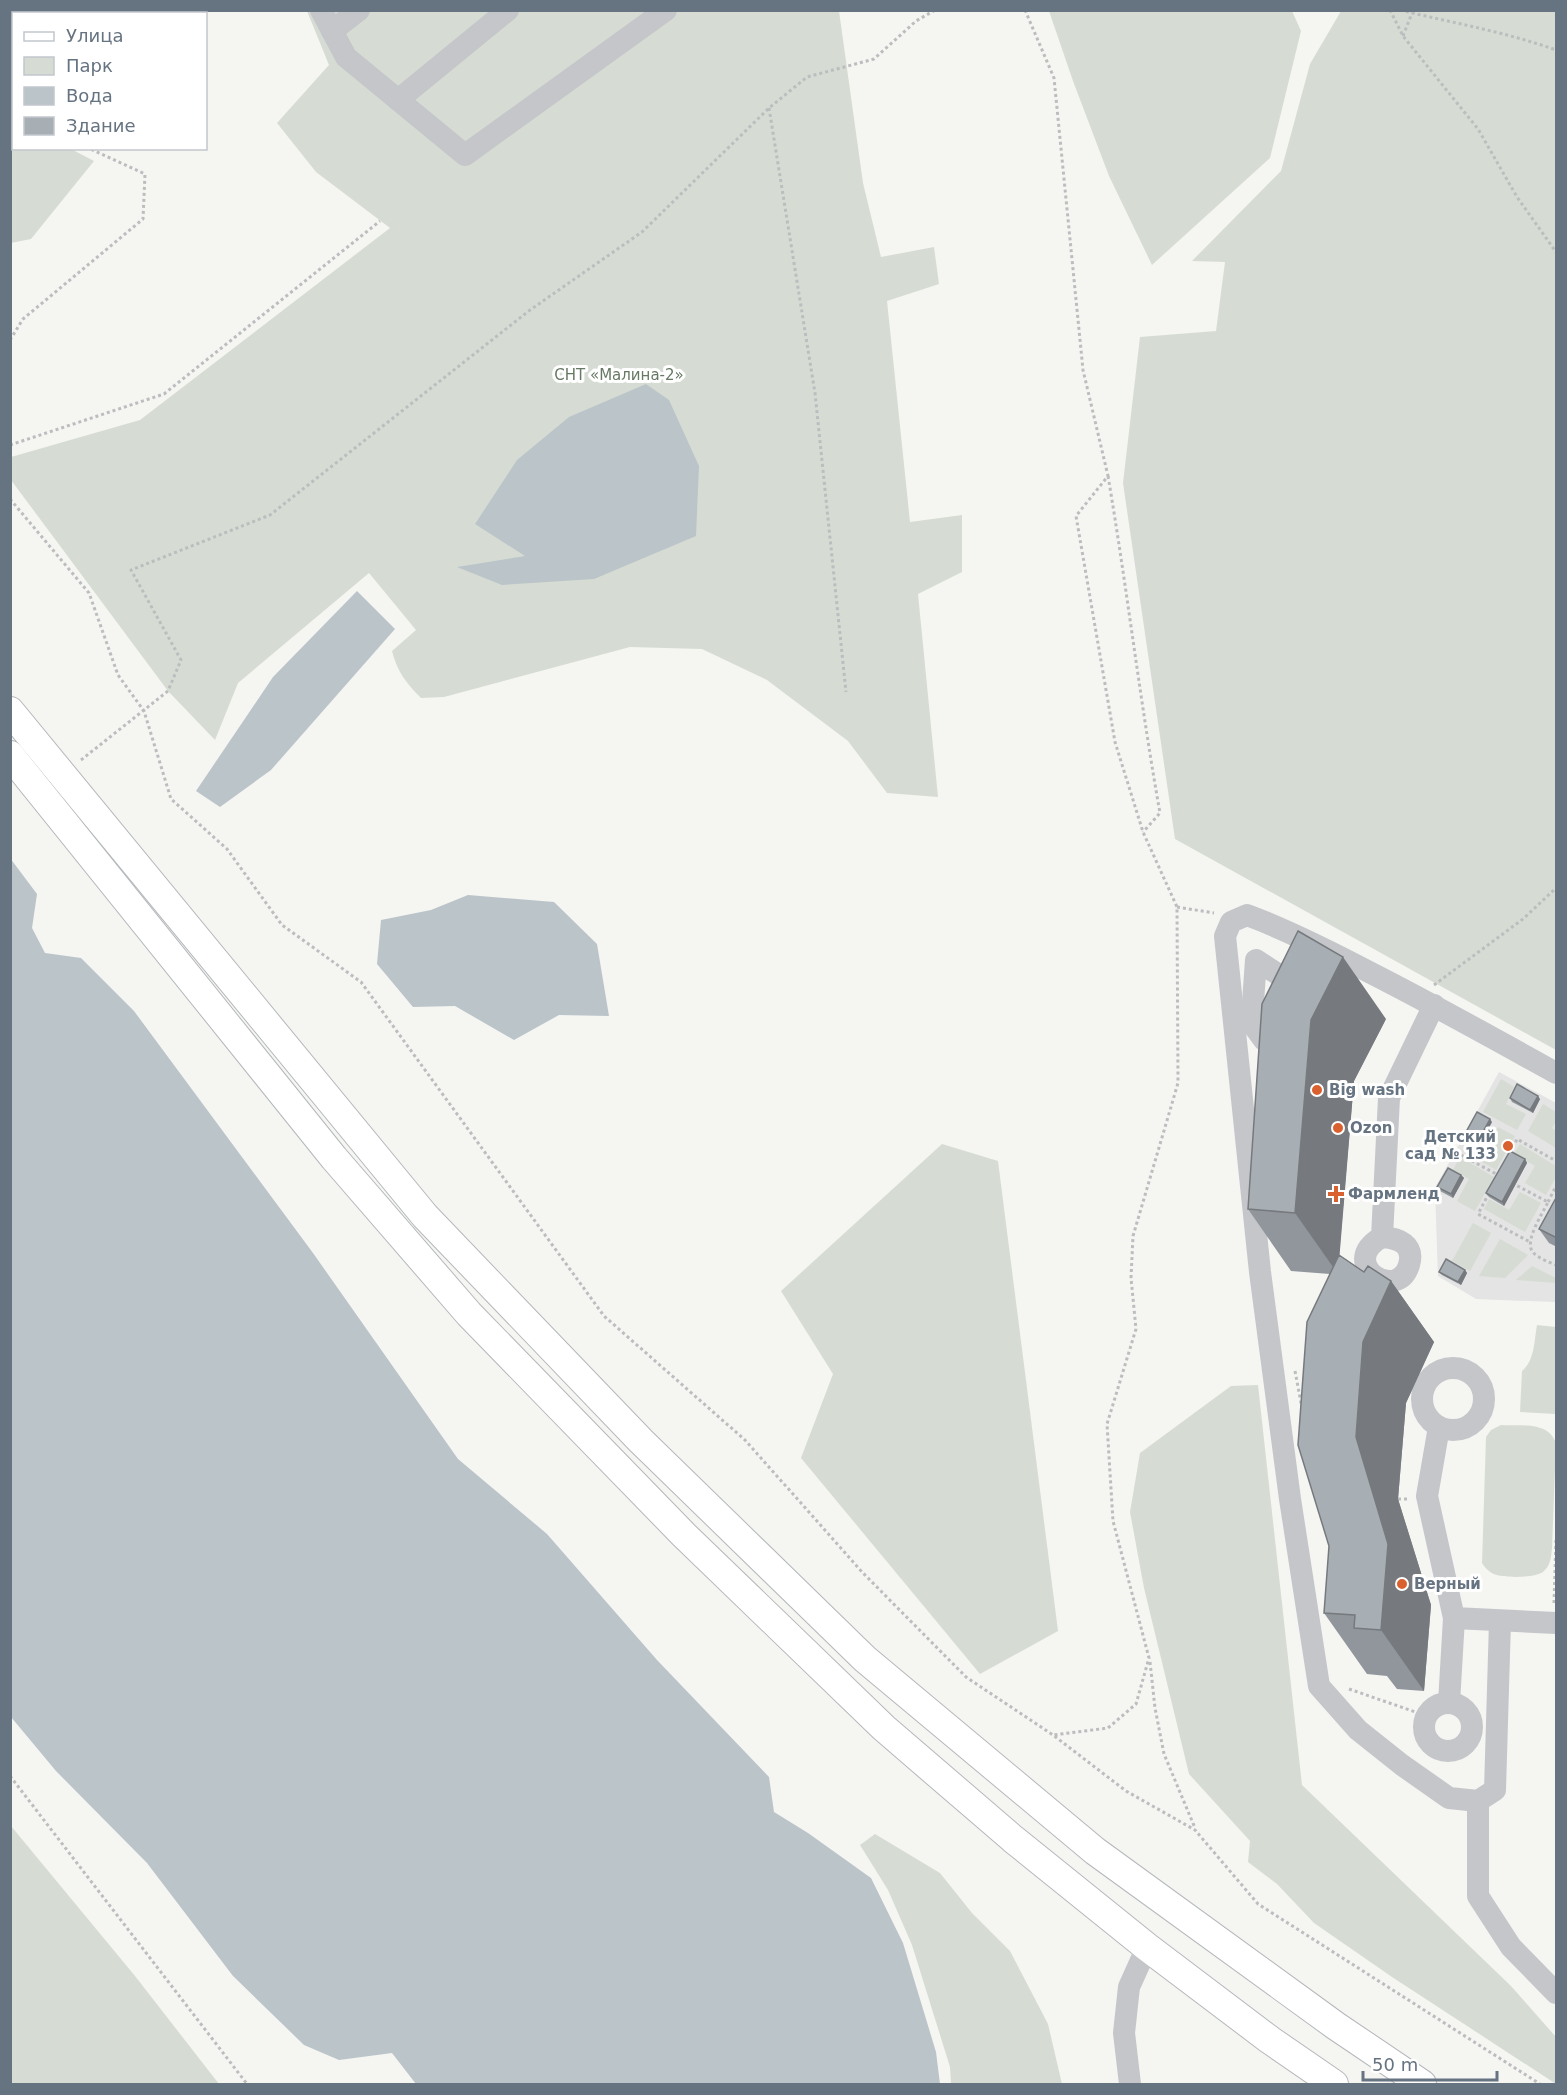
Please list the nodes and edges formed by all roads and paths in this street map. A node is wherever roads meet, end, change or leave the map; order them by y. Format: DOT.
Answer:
graph roads {
  1 [pos="321,10"];
  2 [pos="359,10"];
  3 [pos="508,10"];
  4 [pos="666,10"];
  5 [pos="935,10"];
  6 [pos="1025,10"];
  7 [pos="1390,10"];
  8 [pos="1400,10"];
  9 [pos="1412,13"];
  10 [pos="332,31"];
  11 [pos="1403,36"];
  12 [pos="1557,50"];
  13 [pos="398,100"];
  14 [pos="769,108"];
  15 [pos="91,150"];
  16 [pos="380,221"];
  17 [pos="1557,252"];
  18 [pos="10,340"];
  19 [pos="10,445"];
  20 [pos="1108,476"];
  21 [pos="10,499"];
  22 [pos="846,692"];
  23 [pos="10,711"];
  24 [pos="144,711"];
  25 [pos="10,755"];
  26 [pos="62,774"];
  27 [pos="1143,832"];
  28 [pos="1557,888"];
  29 [pos="1316,971"];
  30 [pos="1426,1001"];
  31 [pos="1557,1073"];
  32 [pos="1461,1155"];
  33 [pos="1507,1157"];
  34 [pos="1557,1161"];
  35 [pos="1503,1166"];
  36 [pos="1508,1180"];
  37 [pos="1493,1185"];
  38 [pos="1557,1186"];
  39 [pos="1548,1202"];
  40 [pos="1382,1237"];
  41 [pos="1530,1242"];
  42 [pos="1557,1265"];
  43 [pos="1294,1364"];
  44 [pos="1302,1410"];
  45 [pos="1439,1427"];
  46 [pos="1557,1538"];
  47 [pos="1555,1613"];
  48 [pos="1454,1618"];
  49 [pos="1500,1621"];
  50 [pos="1149,1658"];
  51 [pos="1343,1687"];
  52 [pos="1449,1703"];
  53 [pos="1427,1716"];
  54 [pos="1053,1735"];
  55 [pos="10,1776"];
  56 [pos="1479,1801"];
  57 [pos="1195,1830"];
  58 [pos="1147,1947"];
  59 [pos="1557,1993"];
  60 [pos="247,2085"];
  61 [pos="1130,2085"];
  62 [pos="1334,2085"];
  63 [pos="1422,2085"];
  64 [pos="1540,2085"];
  1 -- 10 [label="street"];
  2 -- 10 [label="street"];
  3 -- 13 [label="street"];
  4 -- 13 [label="street"];
  5 -- 14 [label="path"];
  6 -- 20 [label="path"];
  7 -- 11 [label="path"];
  8 -- 9 [label="path"];
  9 -- 11 [label="path"];
  9 -- 12 [label="path"];
  10 -- 13 [label="street"];
  11 -- 17 [label="path"];
  14 -- 22 [label="path"];
  14 -- 24 [label="path"];
  15 -- 18 [label="path"];
  16 -- 19 [label="path"];
  20 -- 27 [label="path"];
  20 -- 27 [label="path"];
  21 -- 24 [label="path"];
  23 -- 26 [label="main road"];
  24 -- 26 [label="path"];
  24 -- 54 [label="path"];
  25 -- 58 [label="main road"];
  26 -- 63 [label="main road"];
  27 -- 50 [label="path"];
  28 -- 30 [label="path"];
  29 -- 29 [label="street"];
  29 -- 30 [label="street"];
  29 -- 56 [label="street"];
  30 -- 31 [label="street"];
  30 -- 40 [label="street"];
  32 -- 35 [label="path"];
  33 -- 34 [label="path"];
  36 -- 39 [label="path"];
  37 -- 41 [label="path"];
  38 -- 39 [label="path"];
  39 -- 41 [label="path"];
  41 -- 42 [label="path"];
  43 -- 44 [label="path"];
  45 -- 48 [label="street"];
  46 -- 47 [label="path"];
  47 -- 49 [label="street"];
  48 -- 49 [label="street"];
  48 -- 52 [label="street"];
  49 -- 56 [label="street"];
  50 -- 54 [label="path"];
  50 -- 57 [label="path"];
  51 -- 53 [label="path"];
  52 -- 53 [label="street"];
  52 -- 53 [label="street"];
  54 -- 57 [label="path"];
  55 -- 60 [label="path"];
  56 -- 59 [label="street"];
  57 -- 64 [label="path"];
  58 -- 61 [label="street"];
  58 -- 62 [label="main road"];
}
